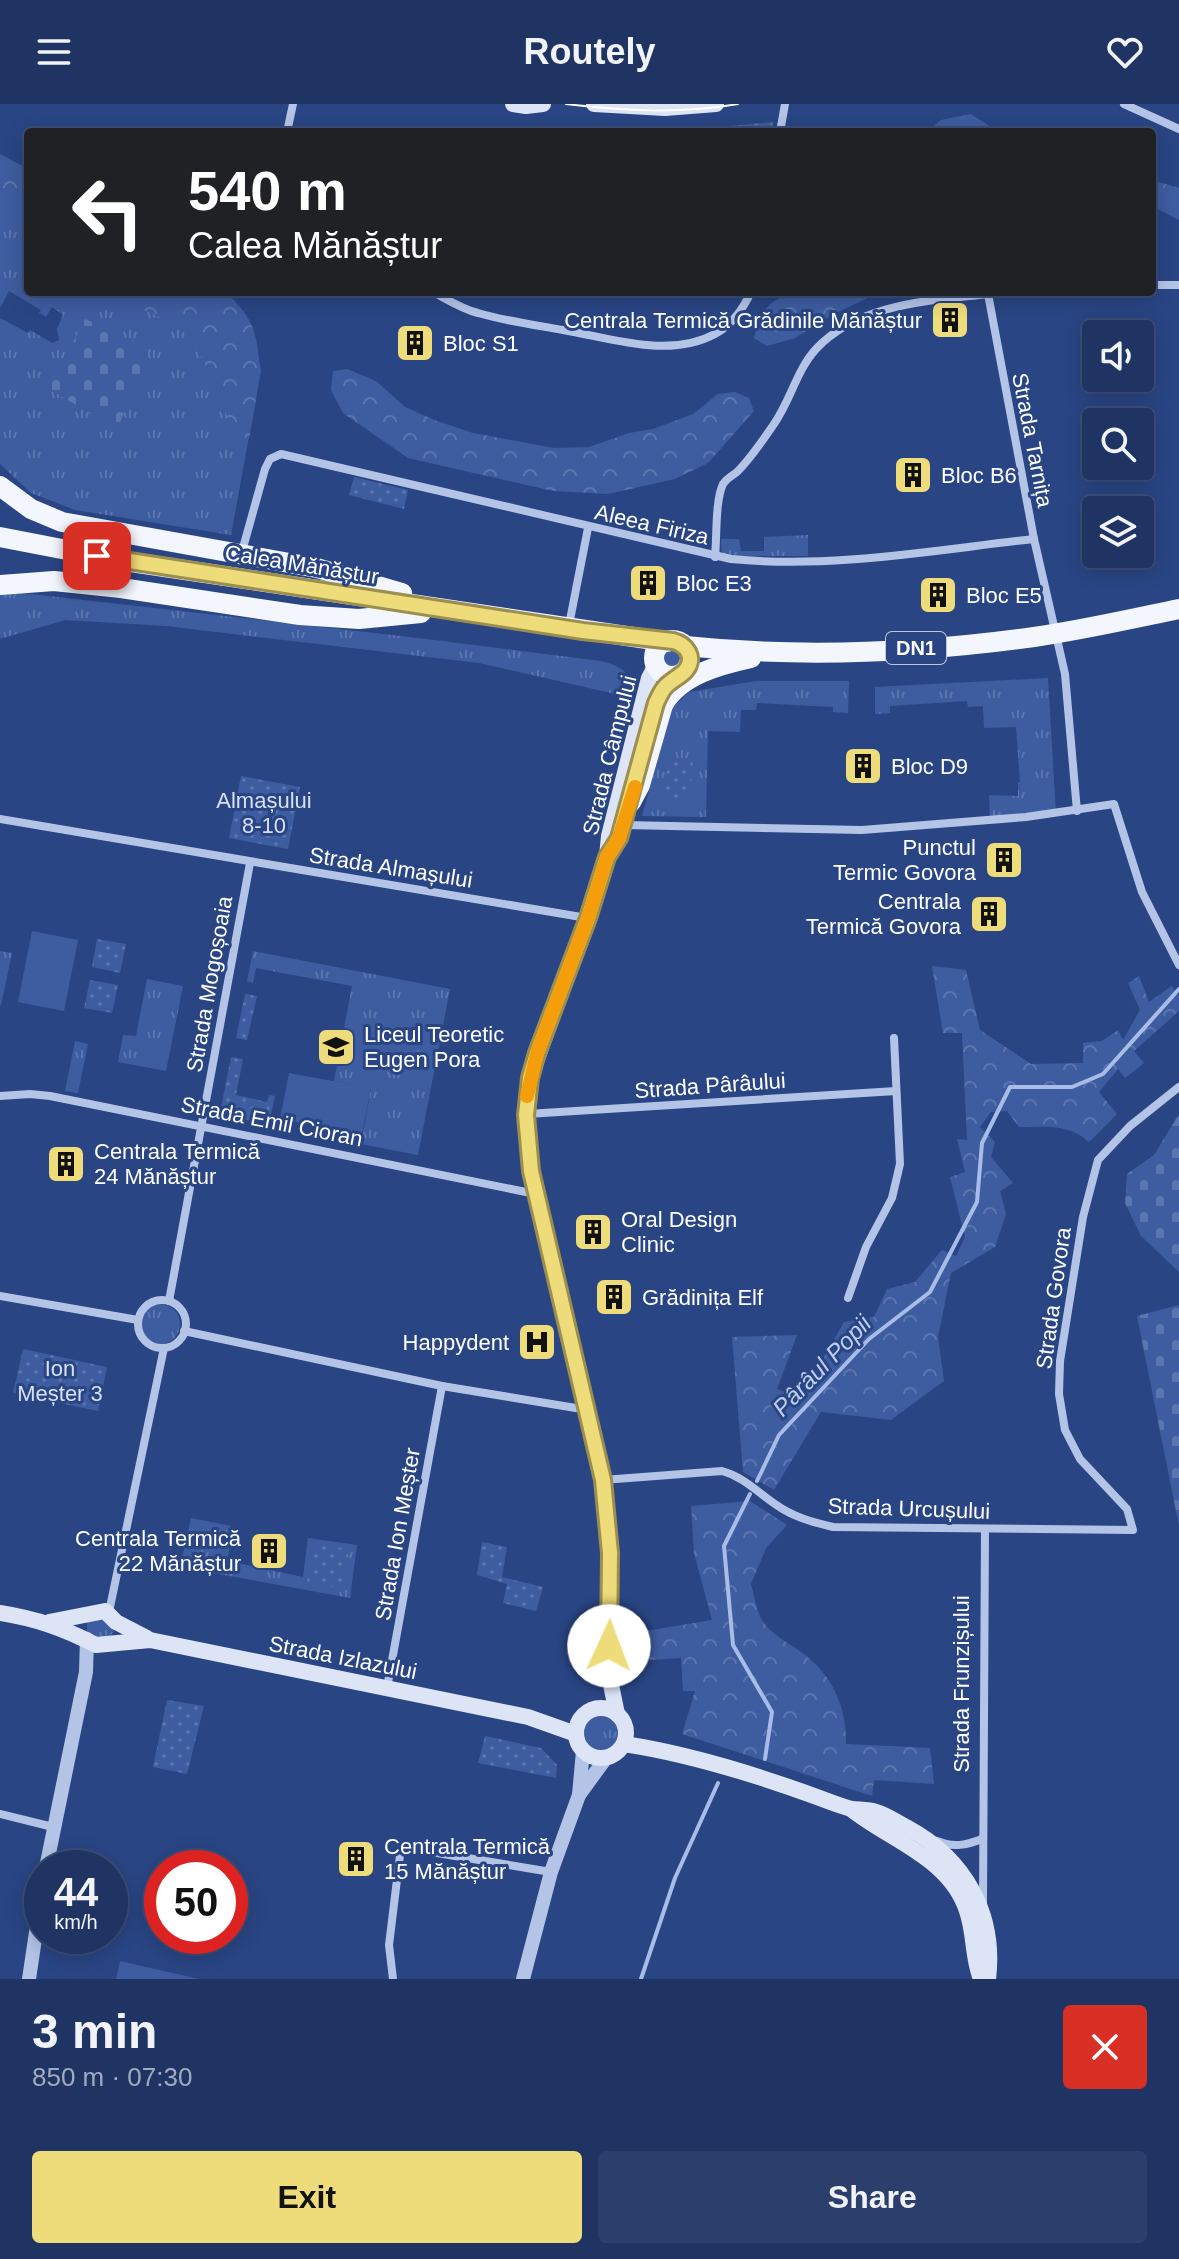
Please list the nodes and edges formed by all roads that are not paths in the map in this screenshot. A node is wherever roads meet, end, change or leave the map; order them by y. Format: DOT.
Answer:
graph roads {
  1 [pos="293,104"];
  2 [pos="513,104"];
  3 [pos="543,104"];
  4 [pos="594,104"];
  5 [pos="716,104"];
  6 [pos="785,104"];
  7 [pos="1124,104"];
  8 [pos="288,128"];
  9 [pos="781,128"];
  10 [pos="1179,129"];
  11 [pos="1156,285"];
  12 [pos="1179,285"];
  13 [pos="442,296"];
  14 [pos="749,296"];
  15 [pos="972,296"];
  16 [pos="988,296"];
  17 [pos="0,486"];
  18 [pos="588,528"];
  19 [pos="0,537"];
  20 [pos="1034,539"];
  21 [pos="241,555"];
  22 [pos="715,557"];
  23 [pos="0,585"];
  24 [pos="1179,609"];
  25 [pos="451,611"];
  26 [pos="583,631"];
  27 [pos="1056,633"];
  28 [pos="676,644"];
  29 [pos="767,654"];
  30 [pos="656,663"];
  31 [pos="682,673"];
  32 [pos="631,802"];
  33 [pos="1077,811"];
  34 [pos="0,819"];
  35 [pos="624,825"];
  36 [pos="607,857"];
  37 [pos="250,863"];
  38 [pos="588,918"];
  39 [pos="1179,965"];
  40 [pos="894,1038"];
  41 [pos="1179,1087"];
  42 [pos="896,1091"];
  43 [pos="0,1096"];
  44 [pos="526,1115"];
  45 [pos="202,1125"];
  46 [pos="536,1194"];
  47 [pos="0,1296"];
  48 [pos="848,1298"];
  49 [pos="169,1301"];
  50 [pos="138,1320"];
  51 [pos="184,1331"];
  52 [pos="164,1348"];
  53 [pos="442,1386"];
  54 [pos="589,1410"];
  55 [pos="603,1480"];
  56 [pos="985,1529"];
  57 [pos="1133,1530"];
  58 [pos="0,1613"];
  59 [pos="89,1615"];
  60 [pos="112,1617"];
  61 [pos="47,1622"];
  62 [pos="86,1639"];
  63 [pos="150,1640"];
  64 [pos="108,1643"];
  65 [pos="608,1670"];
  66 [pos="86,1672"];
  67 [pos="387,1688"];
  68 [pos="583,1720"];
  69 [pos="622,1729"];
  70 [pos="667,1750"];
  71 [pos="583,1751"];
  72 [pos="606,1758"];
  73 [pos="579,1795"];
  74 [pos="850,1808"];
  75 [pos="0,1814"];
  76 [pos="53,1827"];
  77 [pos="914,1831"];
  78 [pos="982,1839"];
  79 [pos="49,1850"];
  80 [pos="551,1872"];
  81 [pos="983,1914"];
  82 [pos="33,1954"];
  83 [pos="29,1979"];
  84 [pos="393,1979"];
  85 [pos="523,1979"];
  86 [pos="981,1979"];
  87 [pos="988,1979"];
  1 -- 8 [label="street"];
  2 -- 3 [label="main road"];
  4 -- 5 [label="main road"];
  6 -- 9 [label="street"];
  7 -- 10 [label="street"];
  11 -- 12 [label="street"];
  13 -- 14 [label="street"];
  15 -- 22 [label="street"];
  16 -- 20 [label="street, Strada Tarnița"];
  17 -- 21 [label="main road"];
  18 -- 21 [label="street, Aleea Firiza"];
  18 -- 22 [label="street, Aleea Firiza"];
  18 -- 26 [label="street"];
  19 -- 25 [label="main road, Calea Mănăștur / DN1"];
  20 -- 22 [label="street, Aleea Firiza"];
  20 -- 27 [label="street, Strada Tarnița"];
  21 -- 25 [label="main road"];
  23 -- 25 [label="main road"];
  24 -- 27 [label="main road, Calea Mănăștur / DN1"];
  25 -- 26 [label="main road, Calea Mănăștur / DN1"];
  26 -- 28 [label="main road, Calea Mănăștur / DN1"];
  26 -- 29 [label="main road"];
  26 -- 30 [label="main road, Calea Mănăștur / DN1"];
  27 -- 29 [label="main road, Calea Mănăștur / DN1"];
  27 -- 33 [label="street"];
  28 -- 29 [label="main road, Calea Mănăștur / DN1"];
  28 -- 30 [label="main road"];
  28 -- 31 [label="main road"];
  29 -- 31 [label="main road, Calea Mănăștur / DN1"];
  29 -- 32 [label="main road"];
  30 -- 31 [label="main road, Calea Mănăștur / DN1"];
  30 -- 36 [label="main road, Strada Câmpului"];
  31 -- 32 [label="main road, Strada Câmpului"];
  32 -- 35 [label="main road, Strada Câmpului"];
  33 -- 35 [label="street"];
  33 -- 39 [label="street"];
  34 -- 37 [label="street, Strada Almașului"];
  35 -- 36 [label="main road, Strada Câmpului"];
  36 -- 38 [label="main road, Strada Câmpului"];
  37 -- 38 [label="street, Strada Almașului"];
  37 -- 45 [label="street, Strada Mogoșoaia"];
  38 -- 44 [label="main road, Strada Câmpului"];
  40 -- 42 [label="street"];
  41 -- 57 [label="street, Strada Govora"];
  42 -- 44 [label="street, Strada Pârâului"];
  42 -- 48 [label="street"];
  43 -- 45 [label="street, Strada Emil Cioran"];
  44 -- 46 [label="main road, Strada Câmpului"];
  45 -- 46 [label="street, Strada Emil Cioran"];
  45 -- 49 [label="street, Strada Mogoșoaia"];
  46 -- 54 [label="main road, Strada Câmpului"];
  47 -- 50 [label="street"];
  49 -- 50 [label="street"];
  49 -- 51 [label="street"];
  50 -- 52 [label="street"];
  51 -- 52 [label="street"];
  51 -- 53 [label="street"];
  52 -- 60 [label="street"];
  53 -- 54 [label="street"];
  53 -- 67 [label="street, Strada Ion Meșter"];
  54 -- 55 [label="main road, Strada Câmpului"];
  55 -- 56 [label="street, Strada Urcușului"];
  55 -- 65 [label="main road, Strada Câmpului"];
  56 -- 57 [label="street, Strada Urcușului"];
  56 -- 78 [label="street, Strada Frunzișului"];
  58 -- 61 [label="main road, Strada Izlazului"];
  59 -- 60 [label="main road, Strada Izlazului"];
  59 -- 61 [label="main road, Strada Izlazului"];
  59 -- 62 [label="main road"];
  60 -- 63 [label="main road, Strada Izlazului"];
  60 -- 64 [label="main road"];
  61 -- 62 [label="main road, Strada Izlazului"];
  62 -- 64 [label="main road, Strada Izlazului"];
  62 -- 66 [label="street"];
  63 -- 64 [label="main road, Strada Izlazului"];
  63 -- 67 [label="main road, Strada Izlazului"];
  64 -- 66 [label="street"];
  65 -- 68 [label="main road, Strada Câmpului"];
  65 -- 69 [label="main road, Strada Câmpului"];
  66 -- 76 [label="street"];
  67 -- 68 [label="main road, Strada Izlazului"];
  68 -- 69 [label="main road, Strada Izlazului"];
  68 -- 71 [label="main road"];
  69 -- 70 [label="main road, Strada Izlazului"];
  69 -- 72 [label="main road"];
  70 -- 74 [label="main road, Strada Frunzișului"];
  71 -- 72 [label="main road"];
  71 -- 73 [label="street"];
  72 -- 73 [label="street"];
  73 -- 80 [label="street"];
  74 -- 77 [label="main road, Strada Frunzișului"];
  74 -- 86 [label="main road, Strada Frunzișului"];
  75 -- 76 [label="street"];
  76 -- 79 [label="street"];
  77 -- 78 [label="street, Strada Frunzișului"];
  77 -- 81 [label="main road, Strada Frunzișului"];
  78 -- 81 [label="street, Strada Frunzișului"];
  80 -- 84 [label="street"];
  80 -- 85 [label="street"];
  81 -- 87 [label="main road, Strada Frunzișului"];
  82 -- 83 [label="street"];
}
